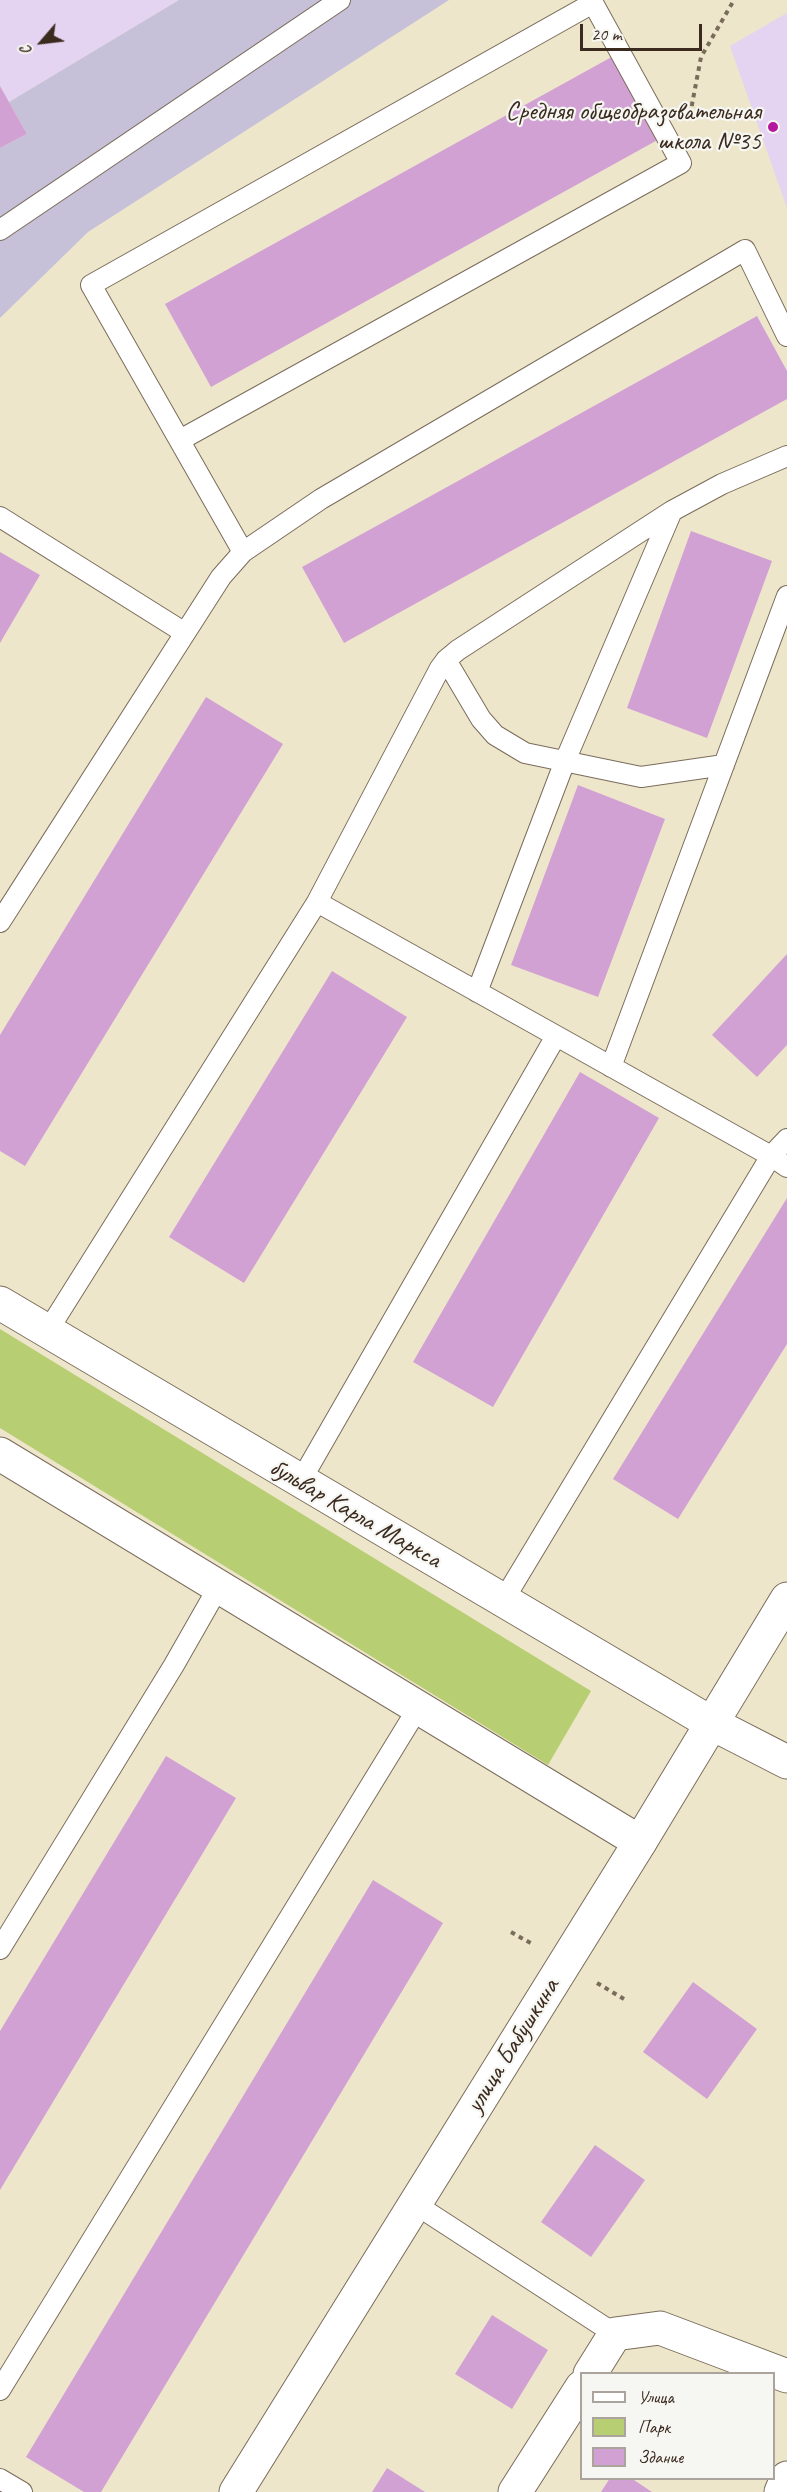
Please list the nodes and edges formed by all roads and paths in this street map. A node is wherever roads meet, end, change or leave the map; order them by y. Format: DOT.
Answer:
graph roads {
  1 [pos="340,0"];
  2 [pos="734,0"];
  3 [pos="681,163"];
  4 [pos="0,230"];
  5 [pos="787,336"];
  6 [pos="180,440"];
  7 [pos="787,456"];
  8 [pos="672,511"];
  9 [pos="0,517"];
  10 [pos="243,552"];
  11 [pos="787,596"];
  12 [pos="185,633"];
  13 [pos="446,660"];
  14 [pos="565,761"];
  15 [pos="724,765"];
  16 [pos="317,902"];
  17 [pos="0,922"];
  18 [pos="477,992"];
  19 [pos="556,1036"];
  20 [pos="611,1067"];
  21 [pos="787,1139"];
  22 [pos="779,1162"];
  23 [pos="0,1304"];
  24 [pos="47,1332"];
  25 [pos="1,1457"];
  26 [pos="300,1482"];
  27 [pos="219,1586"];
  28 [pos="787,1599"];
  29 [pos="503,1601"];
  30 [pos="418,1708"];
  31 [pos="711,1723"];
  32 [pos="787,1762"];
  33 [pos="640,1842"];
  34 [pos="0,1949"];
  35 [pos="415,2204"];
  36 [pos="615,2334"];
  37 [pos="591,2372"];
  38 [pos="787,2376"];
  39 [pos="0,2390"];
  40 [pos="580,2390"];
  41 [pos="787,2478"];
  42 [pos="0,2479"];
  43 [pos="22,2492"];
  44 [pos="236,2492"];
  45 [pos="515,2492"];
  46 [pos="781,2492"];
  1 -- 4 [label="lane"];
  2 -- 3 [label="path"];
  3 -- 6 [label="lane"];
  3 -- 6 [label="lane"];
  5 -- 10 [label="lane"];
  6 -- 10 [label="lane"];
  7 -- 8 [label="lane"];
  8 -- 13 [label="lane"];
  8 -- 14 [label="lane"];
  9 -- 12 [label="lane"];
  10 -- 12 [label="lane"];
  11 -- 15 [label="lane"];
  12 -- 17 [label="lane"];
  13 -- 14 [label="lane"];
  13 -- 16 [label="lane"];
  14 -- 15 [label="lane"];
  14 -- 18 [label="lane"];
  15 -- 20 [label="lane"];
  16 -- 18 [label="lane"];
  16 -- 24 [label="lane"];
  18 -- 19 [label="lane"];
  19 -- 20 [label="lane"];
  19 -- 26 [label="lane"];
  20 -- 22 [label="lane"];
  21 -- 22 [label="lane"];
  22 -- 29 [label="lane"];
  23 -- 24 [label="street, бульвар Карла Маркса"];
  24 -- 26 [label="street, бульвар Карла Маркса"];
  25 -- 27 [label="street"];
  26 -- 29 [label="street, бульвар Карла Маркса"];
  27 -- 30 [label="street"];
  27 -- 34 [label="lane"];
  28 -- 31 [label="street, улица Бабушкина"];
  29 -- 31 [label="street, бульвар Карла Маркса"];
  30 -- 33 [label="street"];
  30 -- 39 [label="lane"];
  31 -- 32 [label="street, бульвар Карла Маркса"];
  31 -- 33 [label="street, улица Бабушкина"];
  33 -- 35 [label="street, улица Бабушкина"];
  35 -- 36 [label="lane"];
  35 -- 44 [label="street, улица Бабушкина"];
  36 -- 37 [label="street"];
  36 -- 38 [label="street"];
  40 -- 45 [label="street"];
  41 -- 46 [label="street"];
  42 -- 43 [label="lane"];
}
